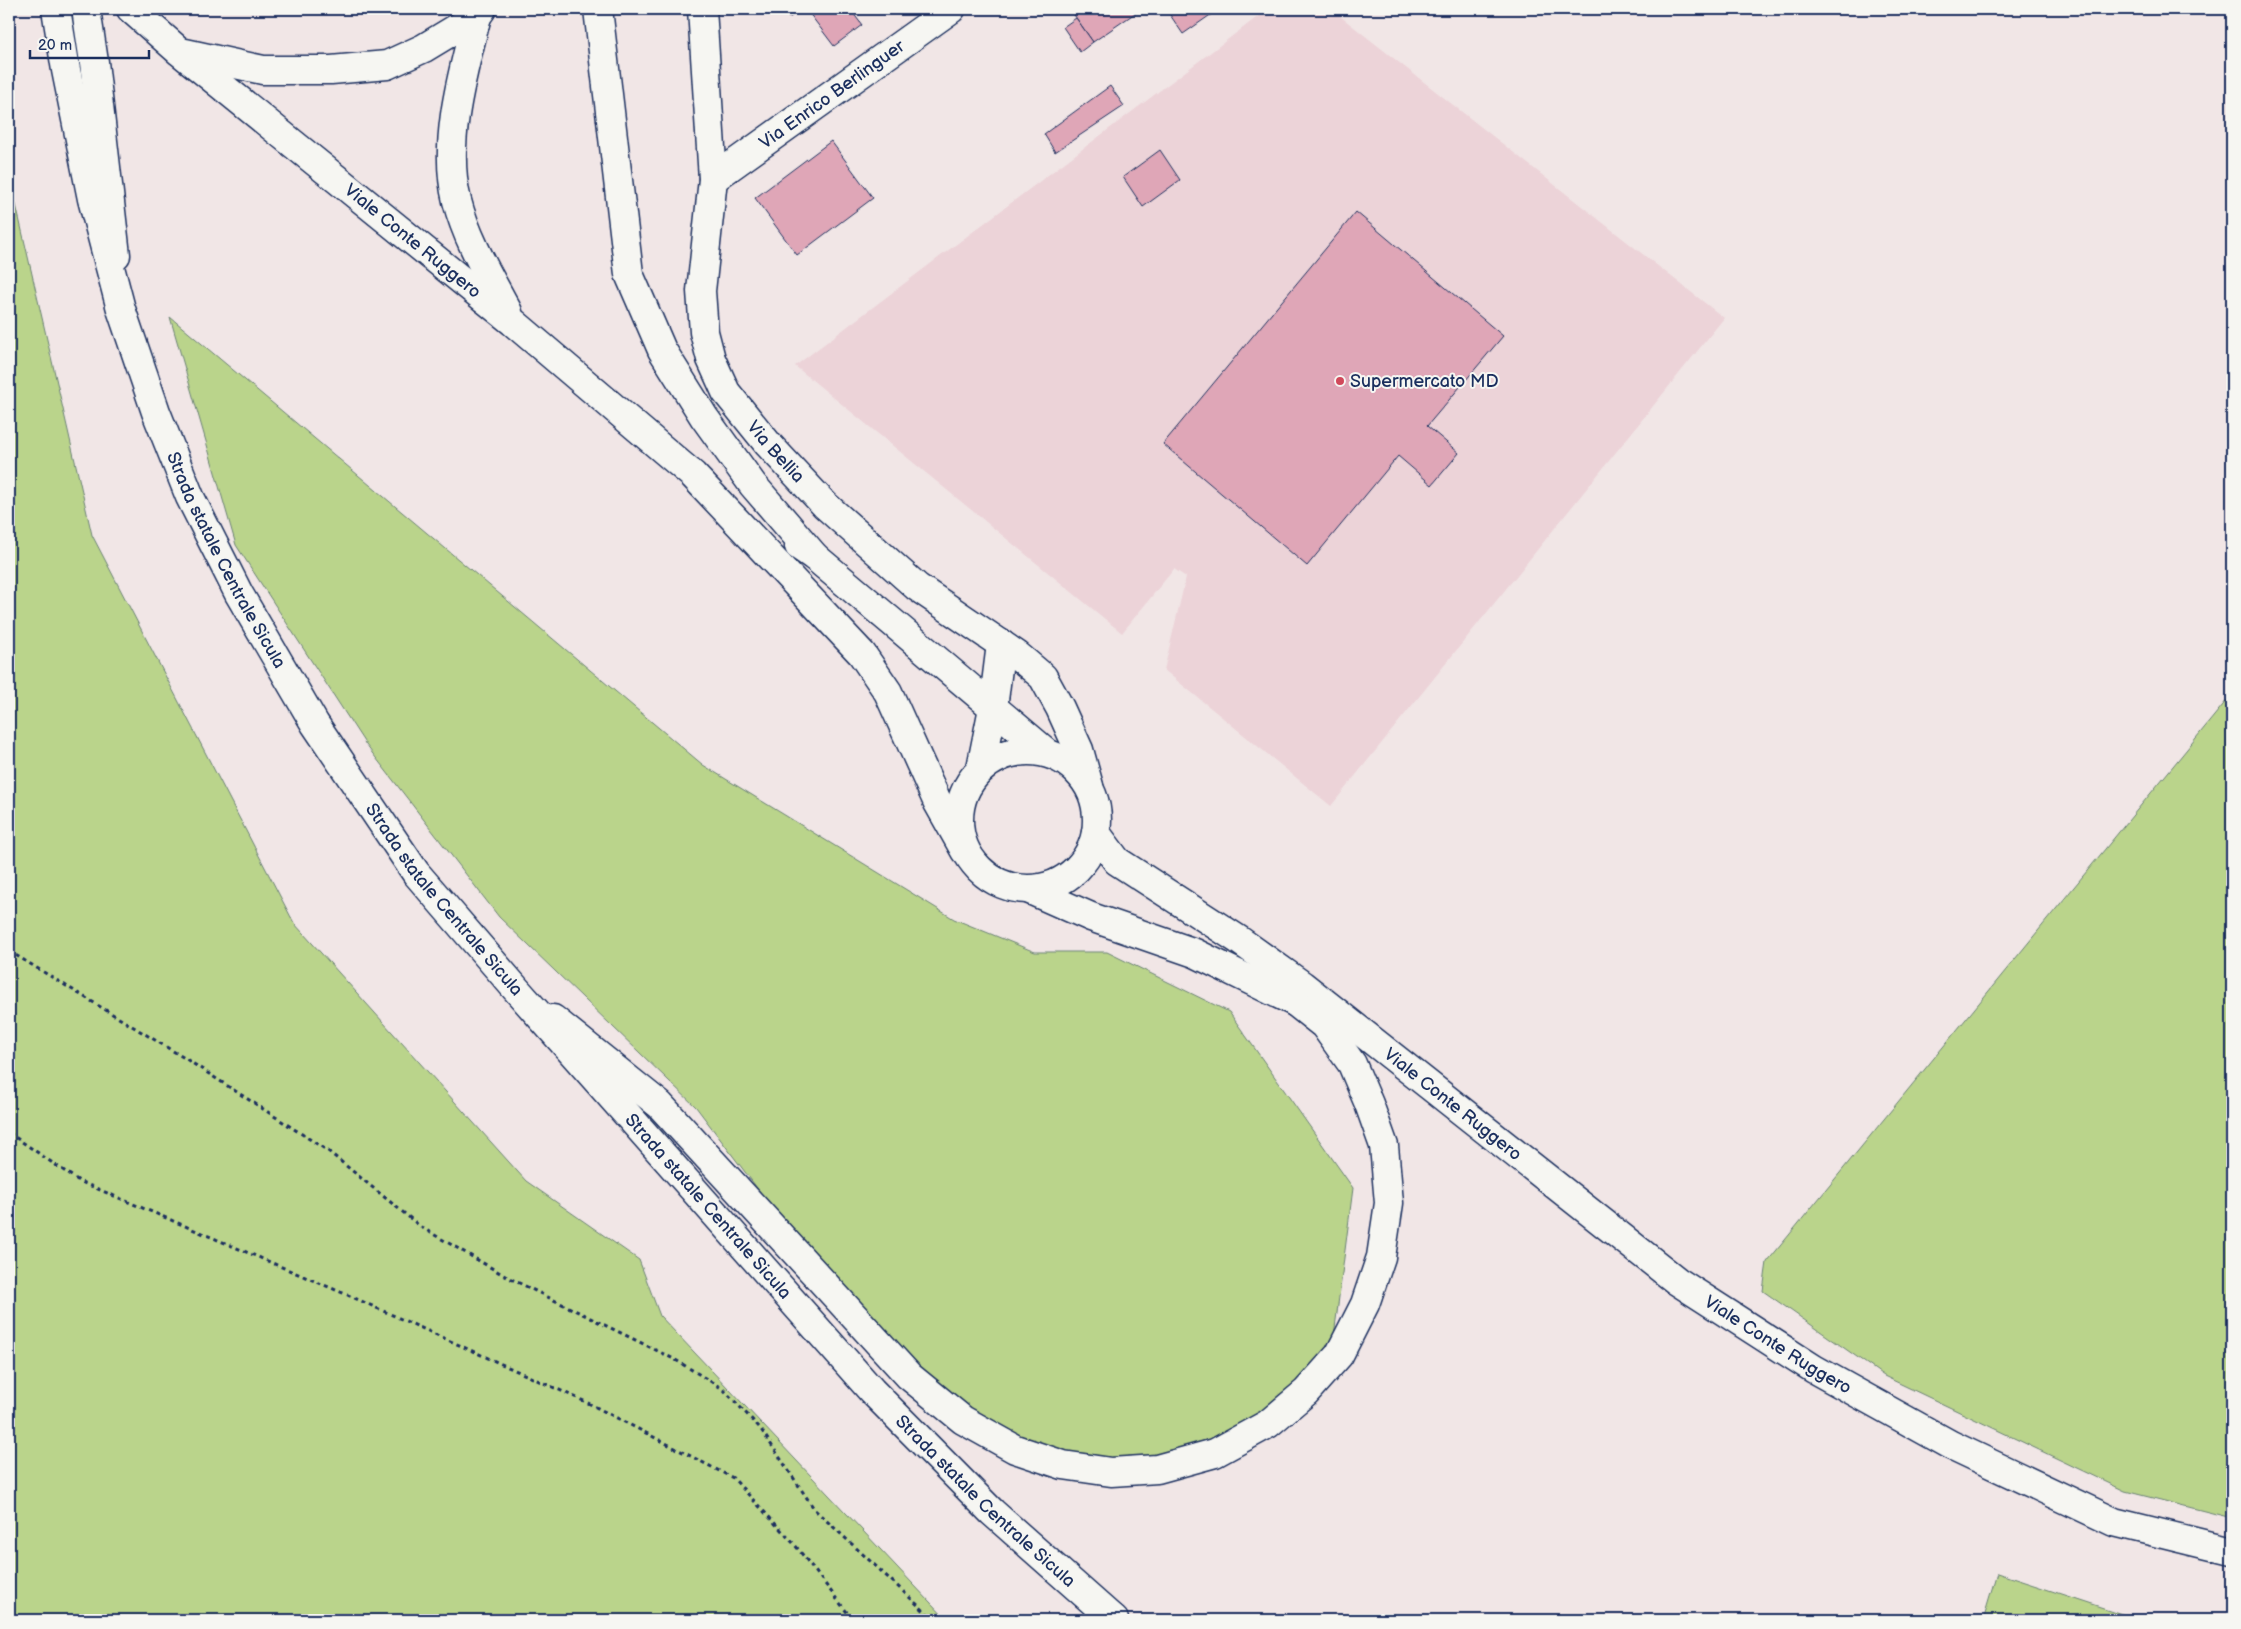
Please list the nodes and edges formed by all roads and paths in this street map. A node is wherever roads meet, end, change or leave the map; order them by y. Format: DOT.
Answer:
graph roads {
  1 [pos="56,9"];
  2 [pos="86,9"];
  3 [pos="131,9"];
  4 [pos="598,9"];
  5 [pos="702,9"];
  6 [pos="951,9"];
  7 [pos="480,12"];
  8 [pos="180,52"];
  9 [pos="713,178"];
  10 [pos="121,309"];
  11 [pos="513,322"];
  12 [pos="692,475"];
  13 [pos="815,557"];
  14 [pos="1001,644"];
  15 [pos="993,708"];
  16 [pos="1046,752"];
  17 [pos="982,768"];
  18 [pos="1089,786"];
  19 [pos="1096,833"];
  20 [pos="966,851"];
  21 [pos="1030,890"];
  22 [pos="9,951"];
  23 [pos="516,990"];
  24 [pos="1296,1002"];
  25 [pos="1376,1044"];
  26 [pos="9,1133"];
  27 [pos="2232,1551"];
  28 [pos="853,1620"];
  29 [pos="934,1620"];
  30 [pos="1114,1620"];
  1 -- 10 [label="main road, Strada statale Centrale Sicula"];
  2 -- 10 [label="main road"];
  3 -- 8 [label="main road, Viale Conte Ruggero"];
  4 -- 13 [label="main road"];
  5 -- 9 [label="main road, Via Bellia"];
  6 -- 9 [label="main road, Via Enrico Berlinguer"];
  7 -- 8 [label="main road"];
  7 -- 11 [label="main road"];
  8 -- 11 [label="main road, Viale Conte Ruggero"];
  9 -- 14 [label="main road, Via Bellia"];
  10 -- 23 [label="main road, Strada statale Centrale Sicula"];
  11 -- 12 [label="main road, Viale Conte Ruggero"];
  12 -- 13 [label="main road"];
  12 -- 20 [label="main road"];
  13 -- 15 [label="main road"];
  14 -- 15 [label="main road"];
  14 -- 18 [label="main road, Via Bellia"];
  15 -- 16 [label="main road"];
  15 -- 17 [label="main road"];
  16 -- 17 [label="main road"];
  16 -- 18 [label="main road"];
  17 -- 20 [label="main road"];
  18 -- 19 [label="main road"];
  19 -- 21 [label="main road"];
  19 -- 25 [label="main road"];
  20 -- 21 [label="main road"];
  21 -- 24 [label="main road"];
  22 -- 29 [label="path"];
  23 -- 24 [label="main road"];
  23 -- 30 [label="main road, Strada statale Centrale Sicula"];
  24 -- 25 [label="main road"];
  25 -- 27 [label="main road, Viale Conte Ruggero"];
  26 -- 28 [label="path"];
}
